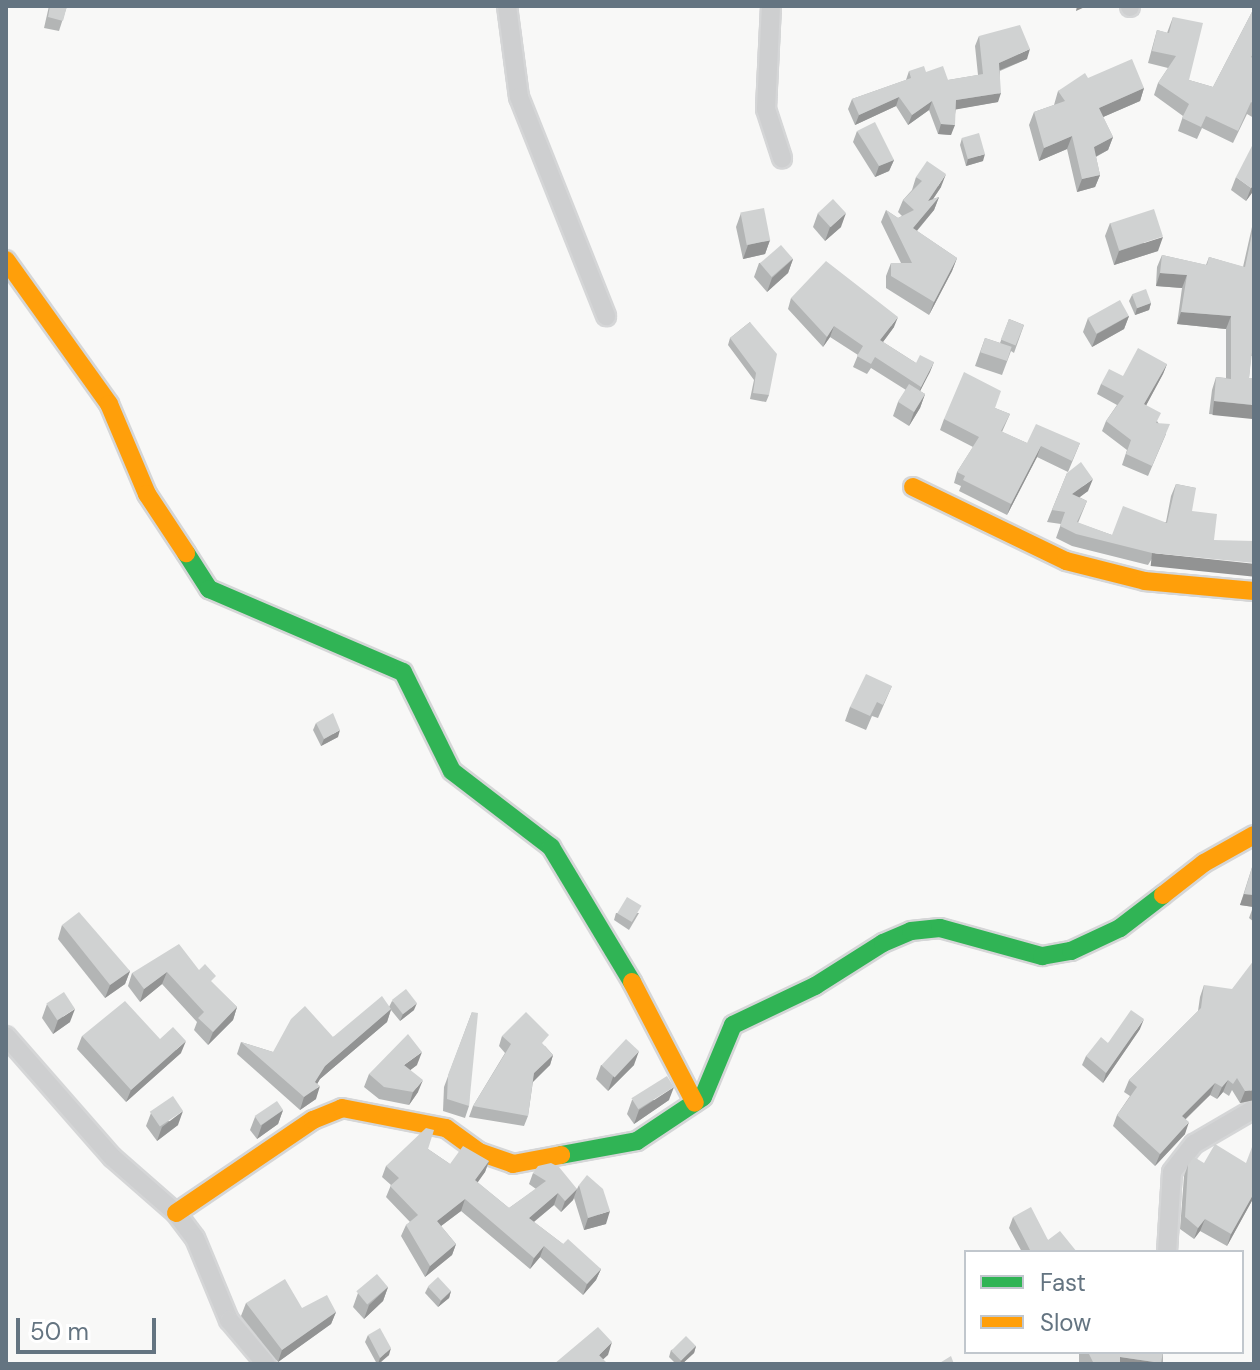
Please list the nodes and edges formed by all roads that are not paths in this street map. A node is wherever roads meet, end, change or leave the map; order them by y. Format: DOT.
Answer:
graph roads {
  1 [pos="507,6"];
  2 [pos="771,6"];
  3 [pos="782,158"];
  4 [pos="6,260"];
  5 [pos="606,316"];
  6 [pos="913,487"];
  7 [pos="1254,591"];
  8 [pos="1254,835"];
  9 [pos="6,1036"];
  10 [pos="695,1103"];
  11 [pos="1254,1109"];
  12 [pos="176,1213"];
  13 [pos="1167,1250"];
  14 [pos="266,1364"];
  1 -- 5 [label="street"];
  2 -- 3 [label="street"];
  4 -- 10 [label="street"];
  6 -- 7 [label="street"];
  8 -- 10 [label="street"];
  9 -- 12 [label="street"];
  10 -- 12 [label="street"];
  11 -- 13 [label="street"];
  12 -- 14 [label="street"];
}
